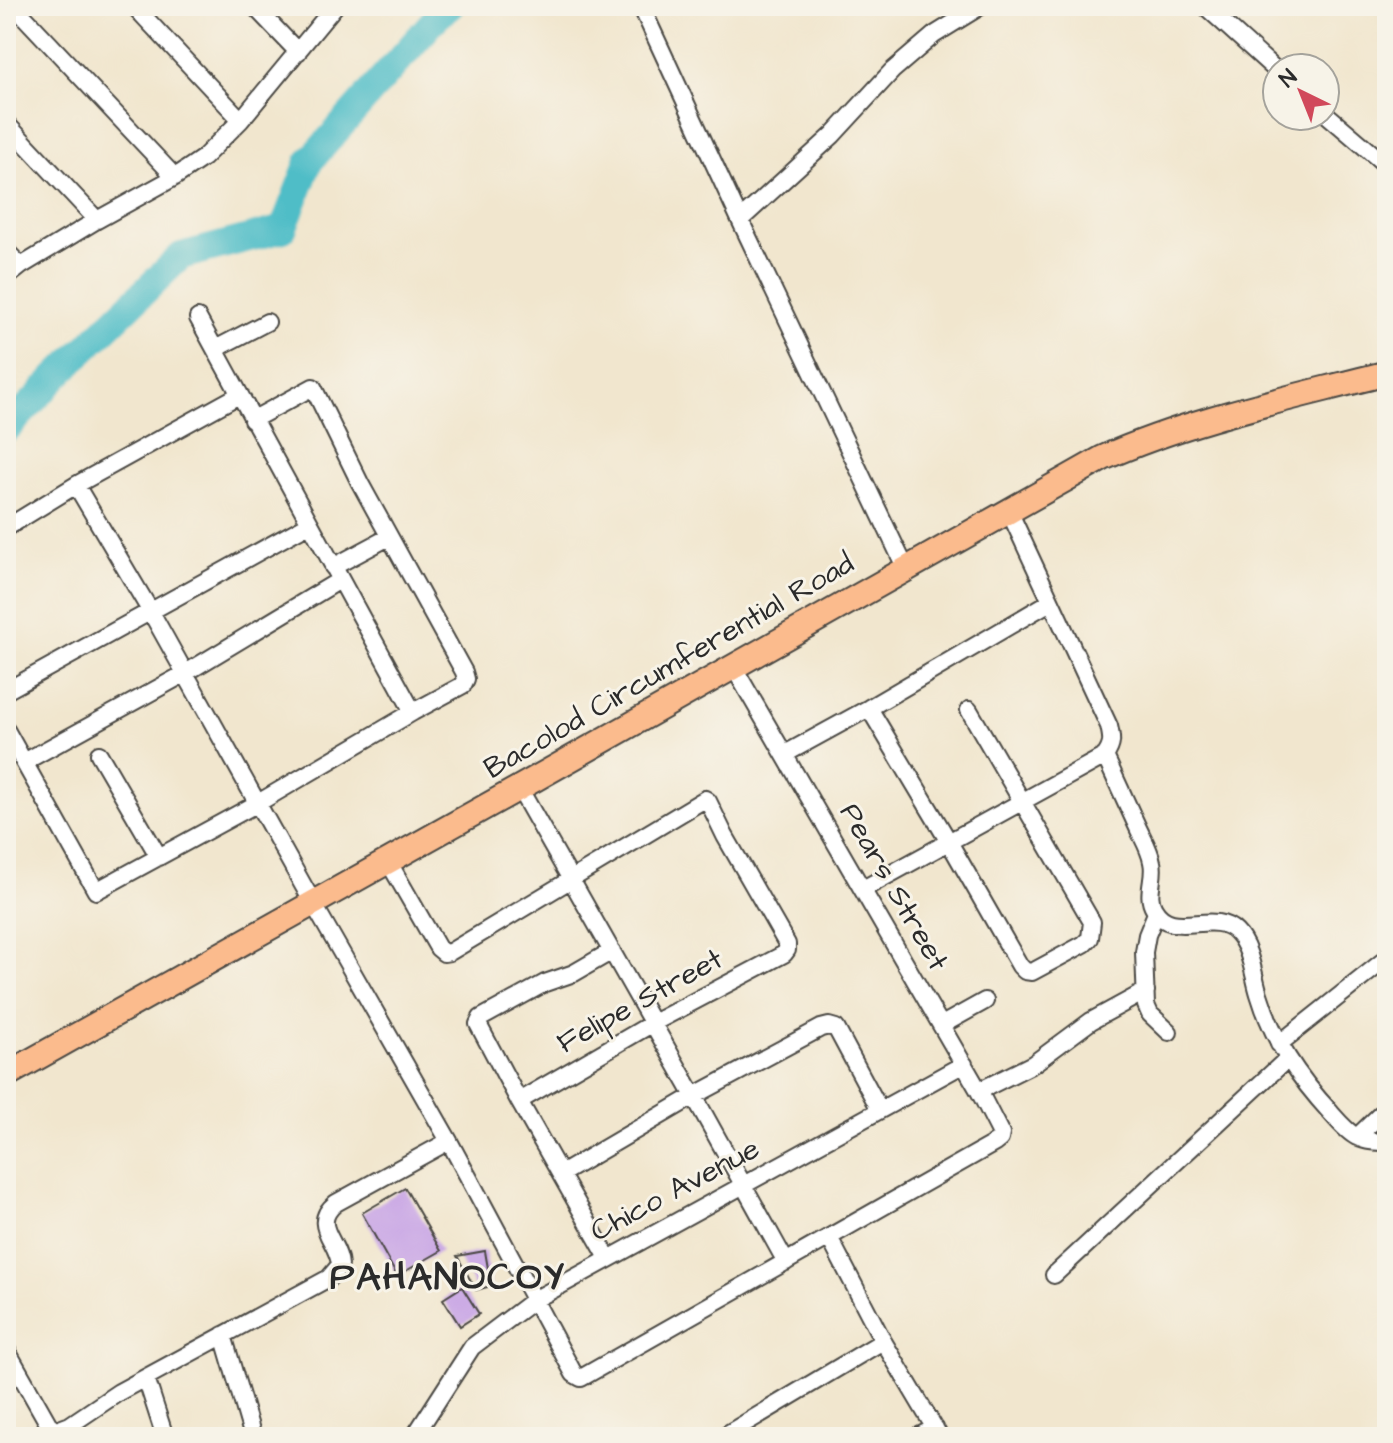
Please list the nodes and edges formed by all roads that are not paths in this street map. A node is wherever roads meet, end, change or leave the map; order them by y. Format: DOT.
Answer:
graph roads {
  1 [pos="14,6"];
  2 [pos="134,6"];
  3 [pos="254,6"];
  4 [pos="335,6"];
  5 [pos="641,6"];
  6 [pos="981,6"];
  7 [pos="1205,6"];
  8 [pos="298,52"];
  9 [pos="1261,57"];
  10 [pos="241,120"];
  11 [pos="6,123"];
  12 [pos="1341,127"];
  13 [pos="1387,166"];
  14 [pos="175,177"];
  15 [pos="97,220"];
  16 [pos="740,220"];
  17 [pos="6,251"];
  18 [pos="21,266"];
  19 [pos="6,278"];
  20 [pos="198,318"];
  21 [pos="267,322"];
  22 [pos="215,349"];
  23 [pos="1387,373"];
  24 [pos="239,395"];
  25 [pos="252,420"];
  26 [pos="76,485"];
  27 [pos="1009,511"];
  28 [pos="309,524"];
  29 [pos="6,528"];
  30 [pos="389,537"];
  31 [pos="906,569"];
  32 [pos="337,573"];
  33 [pos="1050,602"];
  34 [pos="151,612"];
  35 [pos="733,666"];
  36 [pos="184,674"];
  37 [pos="6,691"];
  38 [pos="869,708"];
  39 [pos="969,710"];
  40 [pos="413,712"];
  41 [pos="6,730"];
  42 [pos="99,754"];
  43 [pos="785,754"];
  44 [pos="1105,756"];
  45 [pos="24,762"];
  46 [pos="519,788"];
  47 [pos="1022,801"];
  48 [pos="258,803"];
  49 [pos="949,842"];
  50 [pos="159,857"];
  51 [pos="388,861"];
  52 [pos="572,880"];
  53 [pos="863,889"];
  54 [pos="313,903"];
  55 [pos="1156,913"];
  56 [pos="612,951"];
  57 [pos="1387,958"];
  58 [pos="1146,991"];
  59 [pos="985,1001"];
  60 [pos="653,1023"];
  61 [pos="942,1025"];
  62 [pos="1169,1032"];
  63 [pos="1279,1044"];
  64 [pos="1287,1059"];
  65 [pos="964,1064"];
  66 [pos="6,1075"];
  67 [pos="979,1091"];
  68 [pos="694,1096"];
  69 [pos="519,1101"];
  70 [pos="1387,1108"];
  71 [pos="880,1110"];
  72 [pos="1357,1137"];
  73 [pos="449,1141"];
  74 [pos="1387,1142"];
  75 [pos="561,1174"];
  76 [pos="744,1185"];
  77 [pos="829,1237"];
  78 [pos="608,1258"];
  79 [pos="786,1262"];
  80 [pos="1054,1275"];
  81 [pos="534,1300"];
  82 [pos="223,1335"];
  83 [pos="883,1341"];
  84 [pos="6,1349"];
  85 [pos="146,1378"];
  86 [pos="73,1431"];
  87 [pos="938,1432"];
  88 [pos="45,1434"];
  89 [pos="165,1437"];
  90 [pos="253,1437"];
  91 [pos="414,1437"];
  92 [pos="722,1437"];
  93 [pos="917,1437"];
  1 -- 14 [label="street"];
  2 -- 10 [label="street"];
  3 -- 8 [label="street"];
  4 -- 8 [label="street"];
  5 -- 16 [label="street"];
  6 -- 16 [label="street"];
  7 -- 9 [label="street"];
  8 -- 10 [label="street"];
  10 -- 14 [label="street"];
  11 -- 15 [label="street"];
  12 -- 13 [label="street"];
  14 -- 15 [label="street"];
  15 -- 18 [label="street"];
  16 -- 31 [label="street"];
  17 -- 18 [label="street"];
  18 -- 19 [label="street"];
  20 -- 22 [label="street"];
  21 -- 22 [label="street"];
  22 -- 24 [label="street"];
  23 -- 27 [label="main road, Bacolod Circumferential Road"];
  24 -- 25 [label="street"];
  24 -- 26 [label="street"];
  25 -- 28 [label="street"];
  25 -- 30 [label="street"];
  26 -- 29 [label="street"];
  26 -- 34 [label="street"];
  27 -- 31 [label="main road, Bacolod Circumferential Road"];
  27 -- 33 [label="street"];
  28 -- 32 [label="street"];
  28 -- 34 [label="street"];
  30 -- 32 [label="street"];
  30 -- 40 [label="street"];
  31 -- 35 [label="main road, Bacolod Circumferential Road"];
  32 -- 36 [label="street"];
  32 -- 40 [label="street"];
  33 -- 38 [label="street"];
  33 -- 44 [label="street"];
  34 -- 36 [label="street"];
  34 -- 37 [label="street"];
  35 -- 43 [label="street, Pears Street"];
  35 -- 46 [label="main road, Bacolod Circumferential Road"];
  36 -- 45 [label="street"];
  36 -- 48 [label="street"];
  38 -- 43 [label="street"];
  38 -- 49 [label="street"];
  39 -- 47 [label="street"];
  40 -- 48 [label="street"];
  41 -- 45 [label="street"];
  42 -- 50 [label="street"];
  43 -- 53 [label="street, Pears Street"];
  44 -- 47 [label="street"];
  44 -- 55 [label="street"];
  45 -- 50 [label="street"];
  46 -- 51 [label="main road, Bacolod Circumferential Road"];
  46 -- 52 [label="street"];
  47 -- 49 [label="street"];
  47 -- 49 [label="street"];
  48 -- 50 [label="street"];
  48 -- 54 [label="street"];
  49 -- 53 [label="street"];
  51 -- 52 [label="street"];
  51 -- 54 [label="main road, Bacolod Circumferential Road"];
  52 -- 56 [label="street"];
  52 -- 60 [label="street, Felipe Street"];
  53 -- 61 [label="street, Pears Street"];
  54 -- 66 [label="main road, Bacolod Circumferential Road"];
  54 -- 73 [label="street"];
  55 -- 58 [label="street"];
  55 -- 63 [label="street"];
  56 -- 60 [label="street"];
  56 -- 69 [label="street"];
  57 -- 63 [label="street"];
  58 -- 62 [label="street"];
  58 -- 67 [label="street"];
  59 -- 61 [label="street"];
  60 -- 68 [label="street"];
  60 -- 69 [label="street, Felipe Street"];
  61 -- 65 [label="street, Pears Street"];
  63 -- 64 [label="street"];
  64 -- 72 [label="street"];
  64 -- 80 [label="street"];
  65 -- 67 [label="street, Pears Street"];
  65 -- 71 [label="street, Chico Avenue"];
  67 -- 77 [label="street, Pears Street"];
  68 -- 71 [label="street"];
  68 -- 75 [label="street"];
  68 -- 76 [label="street"];
  69 -- 75 [label="street"];
  70 -- 72 [label="street"];
  71 -- 76 [label="street, Chico Avenue"];
  72 -- 74 [label="street"];
  73 -- 81 [label="street"];
  73 -- 82 [label="street"];
  75 -- 78 [label="street"];
  76 -- 78 [label="street, Chico Avenue"];
  76 -- 79 [label="street"];
  77 -- 79 [label="street"];
  77 -- 83 [label="street"];
  78 -- 81 [label="street, Chico Avenue"];
  79 -- 81 [label="street"];
  81 -- 91 [label="street, Chico Avenue"];
  82 -- 85 [label="street"];
  82 -- 90 [label="street"];
  83 -- 87 [label="street"];
  83 -- 92 [label="street"];
  84 -- 88 [label="street"];
  85 -- 86 [label="street"];
  85 -- 89 [label="street"];
  86 -- 88 [label="street"];
  87 -- 93 [label="street"];
}
